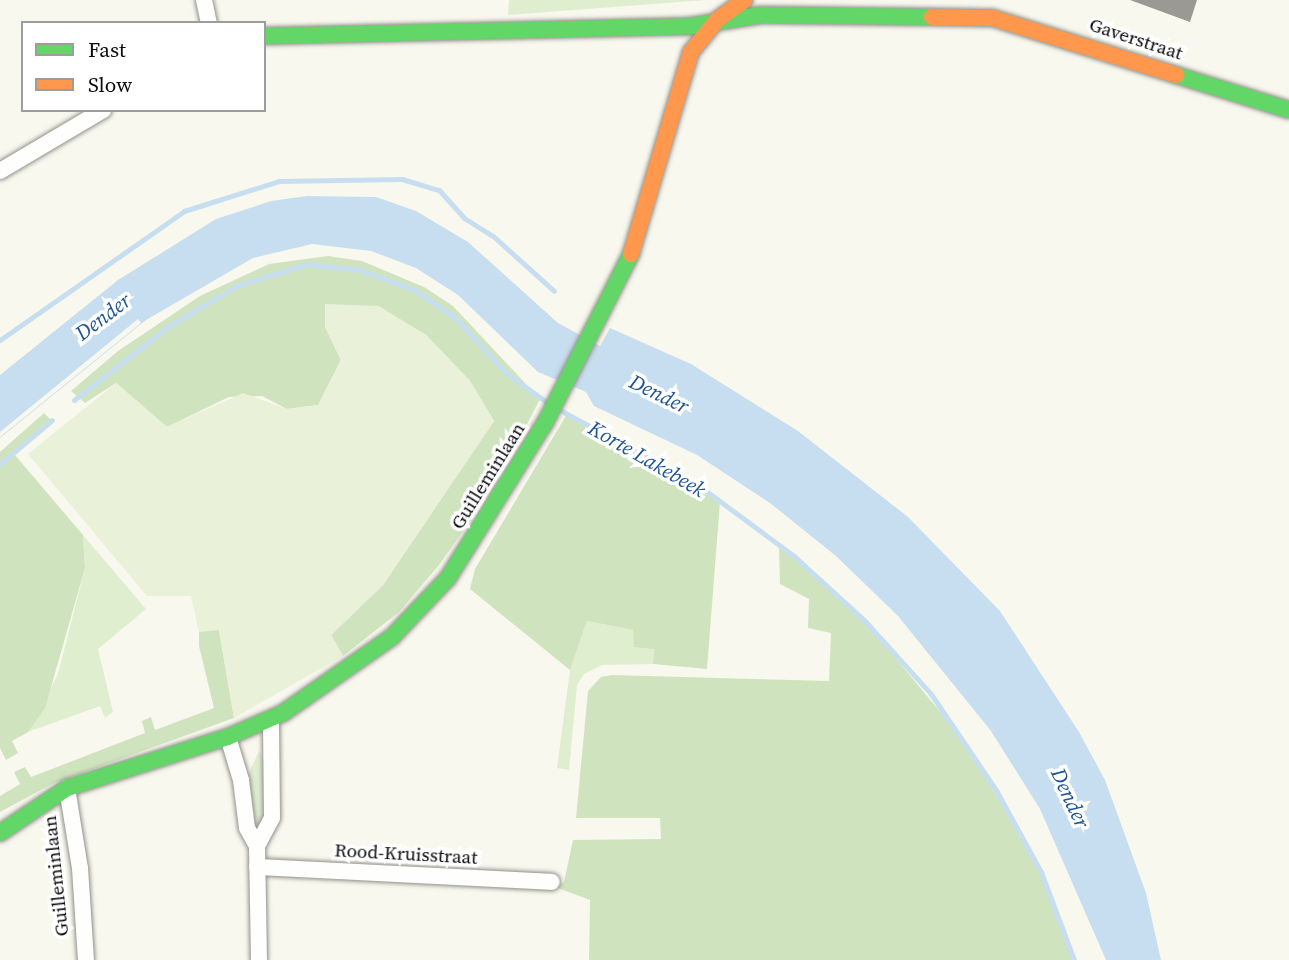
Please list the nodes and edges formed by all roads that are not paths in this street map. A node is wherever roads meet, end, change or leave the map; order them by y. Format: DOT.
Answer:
graph roads {
  1 [pos="204,0"];
  2 [pos="745,0"];
  3 [pos="716,20"];
  4 [pos="209,21"];
  5 [pos="266,36"];
  6 [pos="1289,110"];
  7 [pos="100,112"];
  8 [pos="0,171"];
  9 [pos="271,719"];
  10 [pos="228,737"];
  11 [pos="67,788"];
  12 [pos="0,833"];
  13 [pos="257,846"];
  14 [pos="257,867"];
  15 [pos="552,882"];
  16 [pos="86,960"];
  17 [pos="259,960"];
  1 -- 4 [label="street"];
  2 -- 3 [label="main road, Guilleminlaan"];
  3 -- 5 [label="main road, Gaverstraat"];
  3 -- 6 [label="main road, Gaverstraat"];
  3 -- 9 [label="main road, Guilleminlaan"];
  7 -- 8 [label="street"];
  9 -- 10 [label="main road, Guilleminlaan"];
  9 -- 13 [label="street"];
  10 -- 11 [label="main road, Guilleminlaan"];
  10 -- 13 [label="street"];
  11 -- 12 [label="main road, Guilleminlaan"];
  11 -- 16 [label="street, Guilleminlaan"];
  13 -- 14 [label="street"];
  14 -- 15 [label="street, Rood-Kruisstraat"];
  14 -- 17 [label="street"];
}
